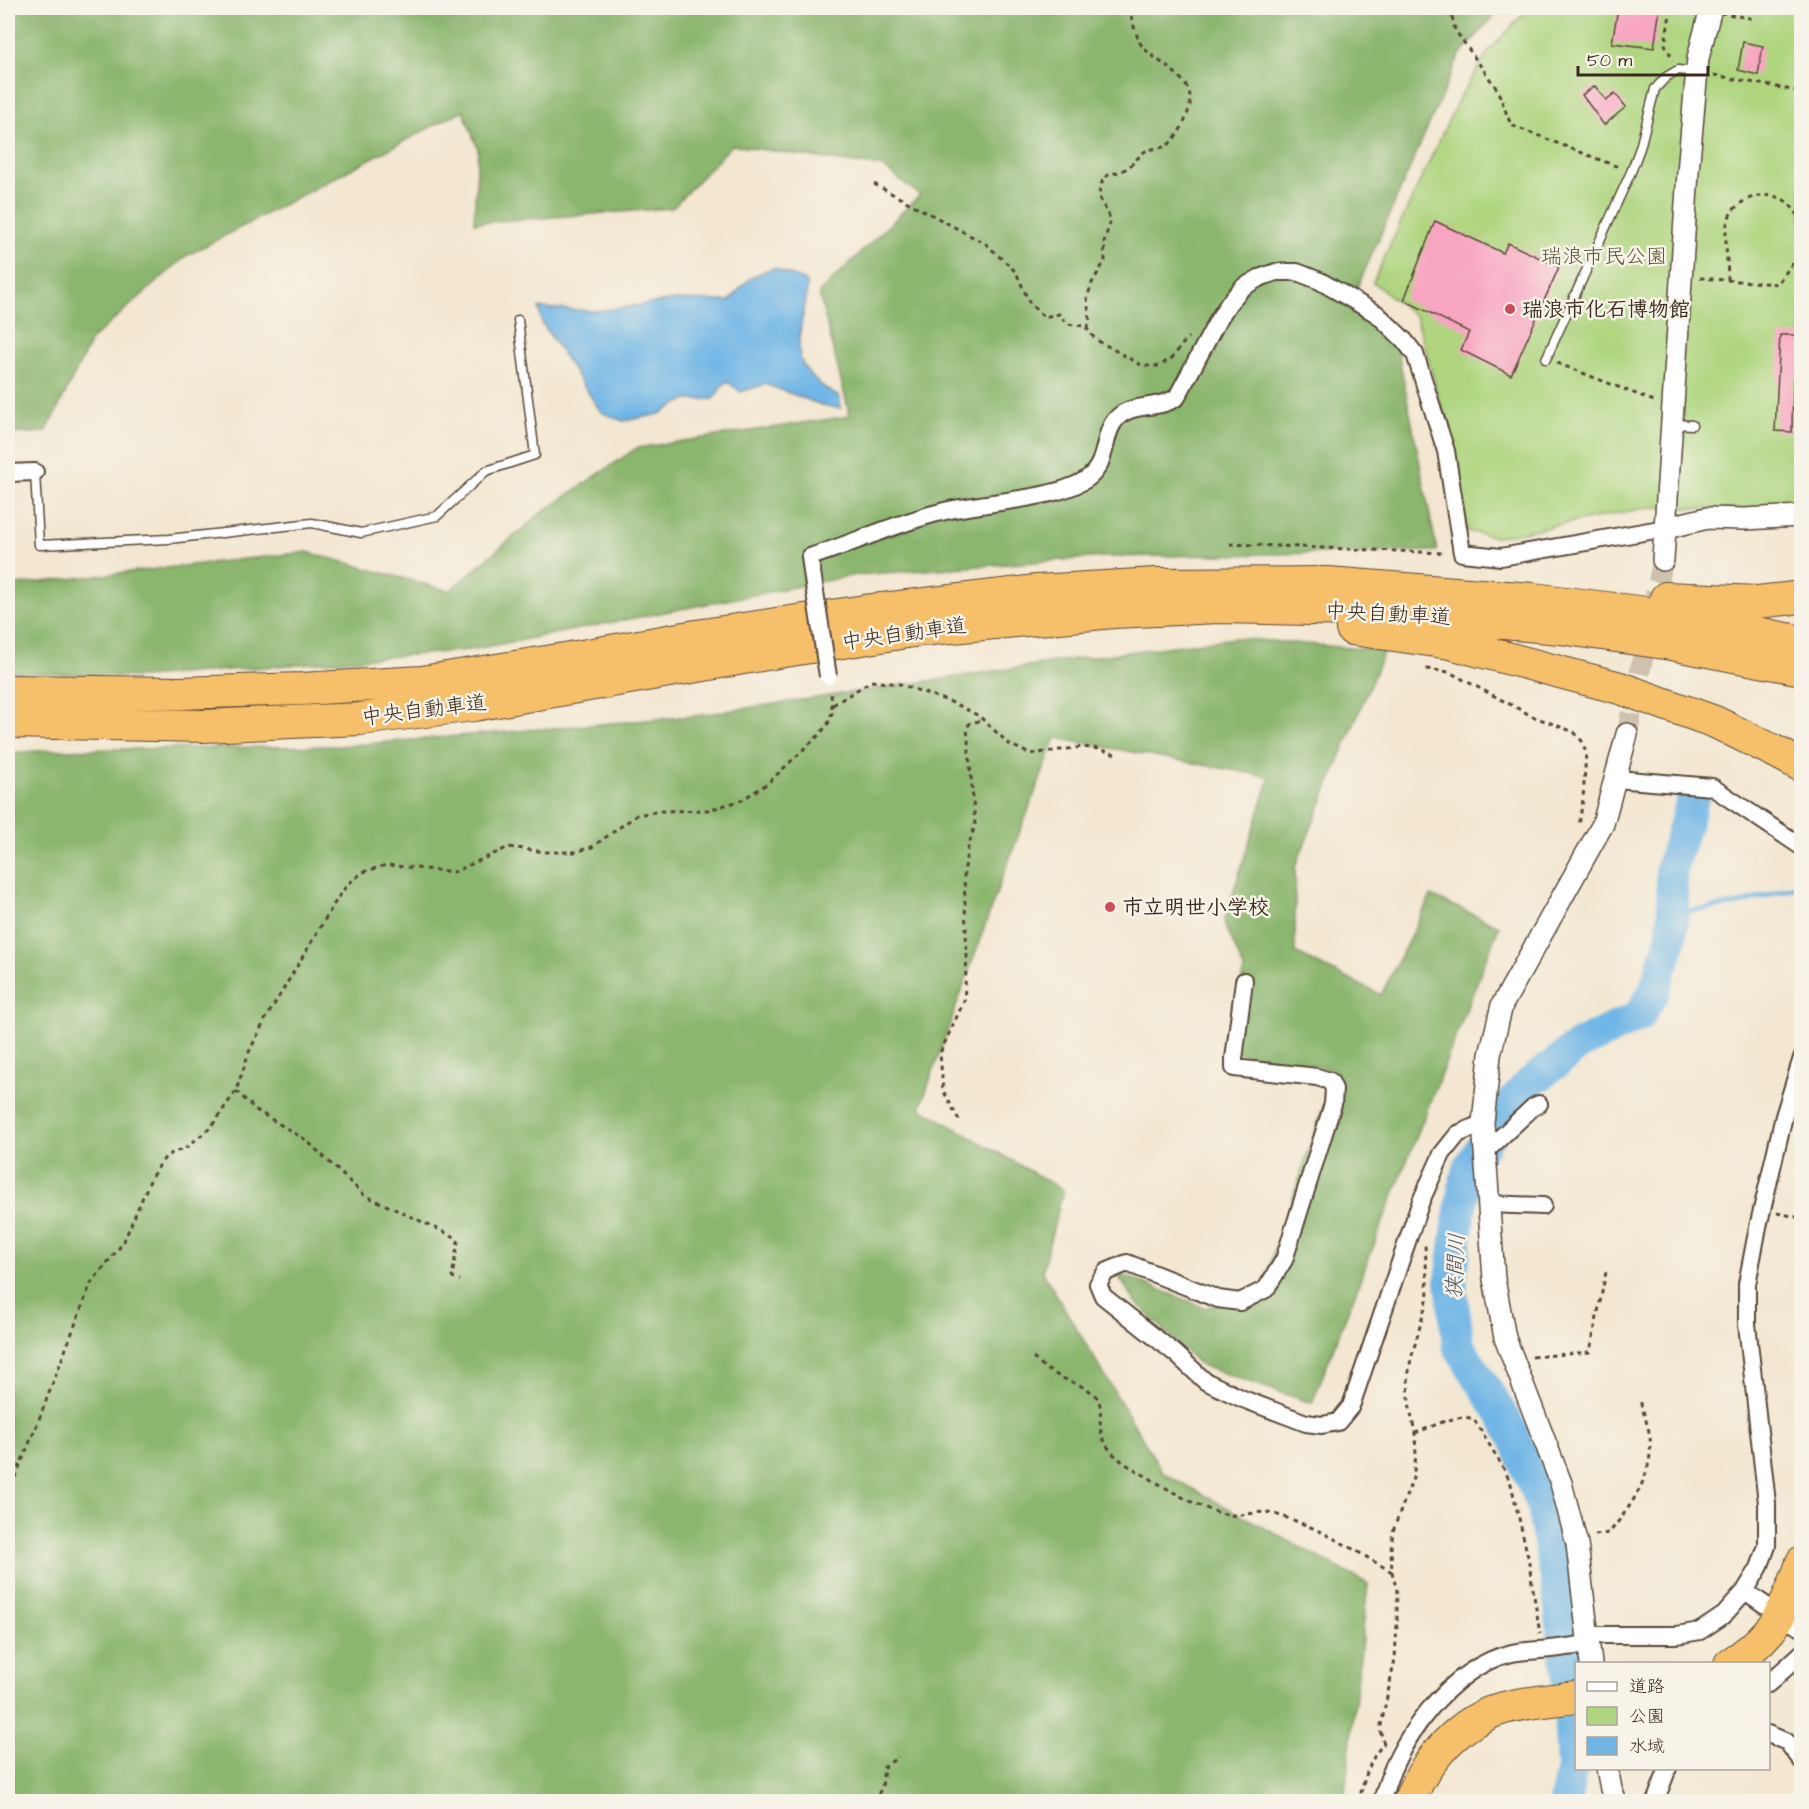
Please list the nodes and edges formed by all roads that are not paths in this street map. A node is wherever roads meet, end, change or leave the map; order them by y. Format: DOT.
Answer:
graph roads {
  1 [pos="1711,8"];
  2 [pos="1688,71"];
  3 [pos="518,320"];
  4 [pos="1546,359"];
  5 [pos="35,472"];
  6 [pos="8,473"];
  7 [pos="1802,516"];
  8 [pos="1666,528"];
  9 [pos="1663,560"];
  10 [pos="1328,583"];
  11 [pos="1802,597"];
  12 [pos="1009,621"];
  13 [pos="1802,642"];
  14 [pos="1802,669"];
  15 [pos="828,676"];
  16 [pos="8,691"];
  17 [pos="8,722"];
  18 [pos="1627,734"];
  19 [pos="1802,766"];
  20 [pos="1616,779"];
  21 [pos="1802,847"];
  22 [pos="1244,981"];
  23 [pos="1802,1058"];
  24 [pos="1539,1104"];
  25 [pos="1483,1123"];
  26 [pos="1485,1152"];
  27 [pos="1487,1197"];
  28 [pos="1543,1206"];
  29 [pos="1802,1562"];
  30 [pos="1745,1592"];
  31 [pos="1765,1605"];
  32 [pos="1590,1647"];
  33 [pos="1802,1653"];
  34 [pos="1733,1662"];
  35 [pos="1770,1682"];
  36 [pos="1575,1697"];
  37 [pos="1770,1735"];
  38 [pos="1802,1761"];
  39 [pos="1607,1770"];
  40 [pos="1667,1770"];
  41 [pos="1382,1802"];
  42 [pos="1409,1802"];
  43 [pos="1616,1802"];
  44 [pos="1655,1802"];
  1 -- 2 [label="street"];
  2 -- 4 [label="lane"];
  2 -- 8 [label="street"];
  3 -- 5 [label="lane"];
  5 -- 6 [label="street"];
  7 -- 8 [label="street"];
  8 -- 9 [label="street"];
  8 -- 15 [label="street, bridge"];
  10 -- 11 [label="highway"];
  10 -- 13 [label="highway, 中央自動車道"];
  10 -- 16 [label="highway, 中央自動車道"];
  12 -- 14 [label="highway, 中央自動車道"];
  12 -- 17 [label="highway, 中央自動車道"];
  12 -- 19 [label="highway"];
  18 -- 20 [label="street"];
  20 -- 21 [label="street"];
  20 -- 25 [label="street"];
  22 -- 25 [label="street"];
  23 -- 30 [label="street"];
  24 -- 26 [label="street"];
  25 -- 26 [label="street"];
  26 -- 27 [label="street"];
  27 -- 28 [label="street"];
  27 -- 32 [label="street"];
  29 -- 34 [label="highway"];
  30 -- 31 [label="street"];
  30 -- 32 [label="street"];
  32 -- 41 [label="street"];
  33 -- 35 [label="street"];
  36 -- 42 [label="highway"];
  37 -- 38 [label="street"];
  39 -- 43 [label="street"];
  40 -- 44 [label="street"];
}
